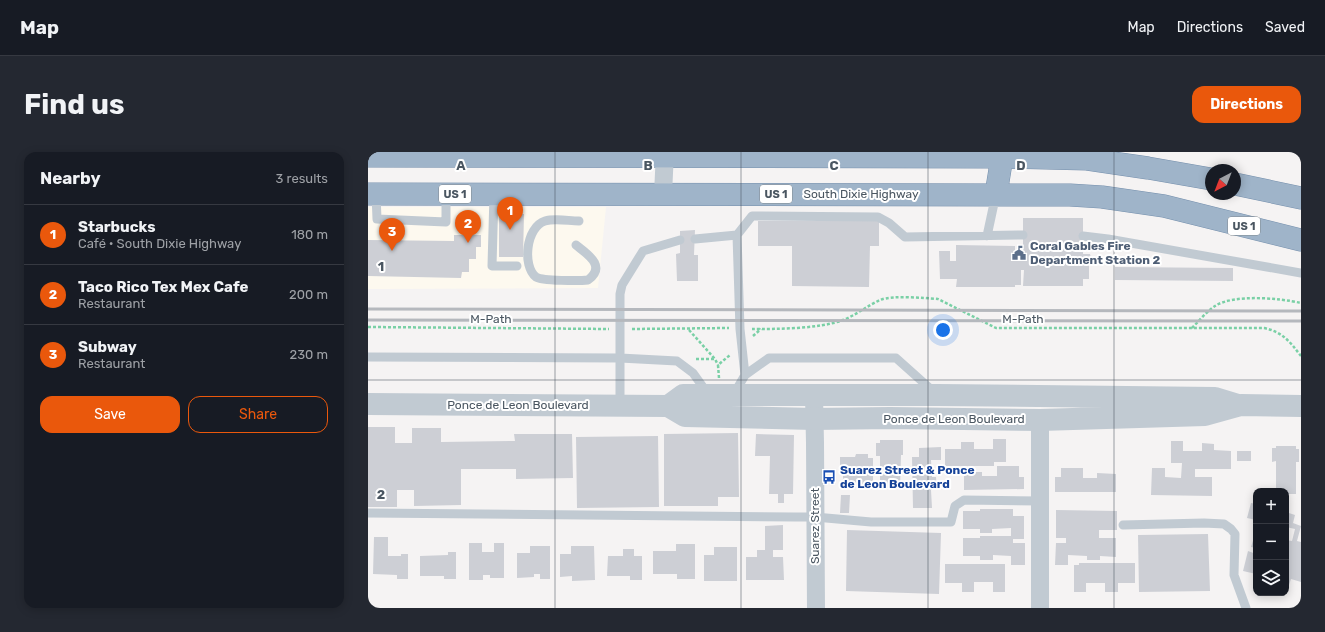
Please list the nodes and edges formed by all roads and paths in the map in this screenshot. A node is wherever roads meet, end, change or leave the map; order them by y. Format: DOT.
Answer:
graph roads {
  1 [pos="563,154"];
  2 [pos="665,154"];
  3 [pos="1003,154"];
  4 [pos="368,156"];
  5 [pos="1205,178"];
  6 [pos="1241,185"];
  7 [pos="372,194"];
  8 [pos="494,194"];
  9 [pos="663,194"];
  10 [pos="996,194"];
  11 [pos="1301,198"];
  12 [pos="760,206"];
  13 [pos="579,221"];
  14 [pos="736,235"];
  15 [pos="1023,235"];
  16 [pos="987,236"];
  17 [pos="1083,236"];
  18 [pos="695,239"];
  19 [pos="680,240"];
  20 [pos="1301,240"];
  21 [pos="576,245"];
  22 [pos="517,266"];
  23 [pos="1301,273"];
  24 [pos="1301,303"];
  25 [pos="368,327"];
  26 [pos="731,328"];
  27 [pos="614,329"];
  28 [pos="626,329"];
  29 [pos="689,329"];
  30 [pos="747,329"];
  31 [pos="1191,329"];
  32 [pos="735,351"];
  33 [pos="1301,356"];
  34 [pos="368,357"];
  35 [pos="620,358"];
  36 [pos="689,359"];
  37 [pos="715,359"];
  38 [pos="718,365"];
  39 [pos="745,375"];
  40 [pos="720,390"];
  41 [pos="814,395"];
  42 [pos="937,395"];
  43 [pos="368,404"];
  44 [pos="620,406"];
  45 [pos="668,406"];
  46 [pos="1241,406"];
  47 [pos="1301,406"];
  48 [pos="814,419"];
  49 [pos="1040,420"];
  50 [pos="1040,501"];
  51 [pos="368,513"];
  52 [pos="815,517"];
  53 [pos="1123,525"];
  54 [pos="816,608"];
  55 [pos="1040,608"];
  56 [pos="1246,608"];
  1 -- 2 [label="highway"];
  1 -- 4 [label="highway"];
  2 -- 3 [label="highway"];
  2 -- 9 [label="street"];
  3 -- 5 [label="highway"];
  3 -- 10 [label="highway"];
  6 -- 11 [label="highway"];
  7 -- 8 [label="highway, South Dixie Highway / US 1"];
  8 -- 9 [label="highway, South Dixie Highway / US 1"];
  8 -- 22 [label="lane"];
  9 -- 12 [label="highway, South Dixie Highway / US 1"];
  10 -- 12 [label="highway, South Dixie Highway / US 1"];
  10 -- 16 [label="lane"];
  10 -- 20 [label="highway, South Dixie Highway / US 1"];
  12 -- 14 [label="lane"];
  12 -- 16 [label="lane"];
  13 -- 21 [label="lane"];
  14 -- 18 [label="lane"];
  14 -- 39 [label="lane"];
  15 -- 16 [label="lane"];
  17 -- 23 [label="lane"];
  19 -- 35 [label="lane"];
  24 -- 31 [label="path"];
  25 -- 27 [label="path, M-Path"];
  26 -- 29 [label="path"];
  28 -- 29 [label="path"];
  29 -- 37 [label="path"];
  30 -- 31 [label="path, M-Path"];
  31 -- 33 [label="path, M-Path"];
  32 -- 38 [label="path"];
  34 -- 35 [label="lane"];
  35 -- 40 [label="lane"];
  35 -- 44 [label="lane"];
  36 -- 37 [label="path"];
  37 -- 38 [label="path"];
  38 -- 40 [label="path"];
  39 -- 40 [label="lane"];
  39 -- 42 [label="lane"];
  40 -- 41 [label="street"];
  40 -- 45 [label="street"];
  41 -- 42 [label="street, Ponce de Leon Boulevard"];
  41 -- 48 [label="street, Suarez Street"];
  42 -- 46 [label="street, Ponce de Leon Boulevard"];
  43 -- 44 [label="street, Ponce de Leon Boulevard"];
  44 -- 45 [label="street, Ponce de Leon Boulevard"];
  45 -- 48 [label="street, Ponce de Leon Boulevard"];
  46 -- 47 [label="street, Ponce de Leon Boulevard"];
  46 -- 49 [label="street, Ponce de Leon Boulevard"];
  48 -- 49 [label="street, Ponce de Leon Boulevard"];
  48 -- 52 [label="street, Suarez Street"];
  49 -- 50 [label="street"];
  50 -- 52 [label="lane"];
  50 -- 55 [label="street"];
  51 -- 52 [label="lane"];
  52 -- 54 [label="street, Suarez Street"];
  53 -- 56 [label="lane"];
}
